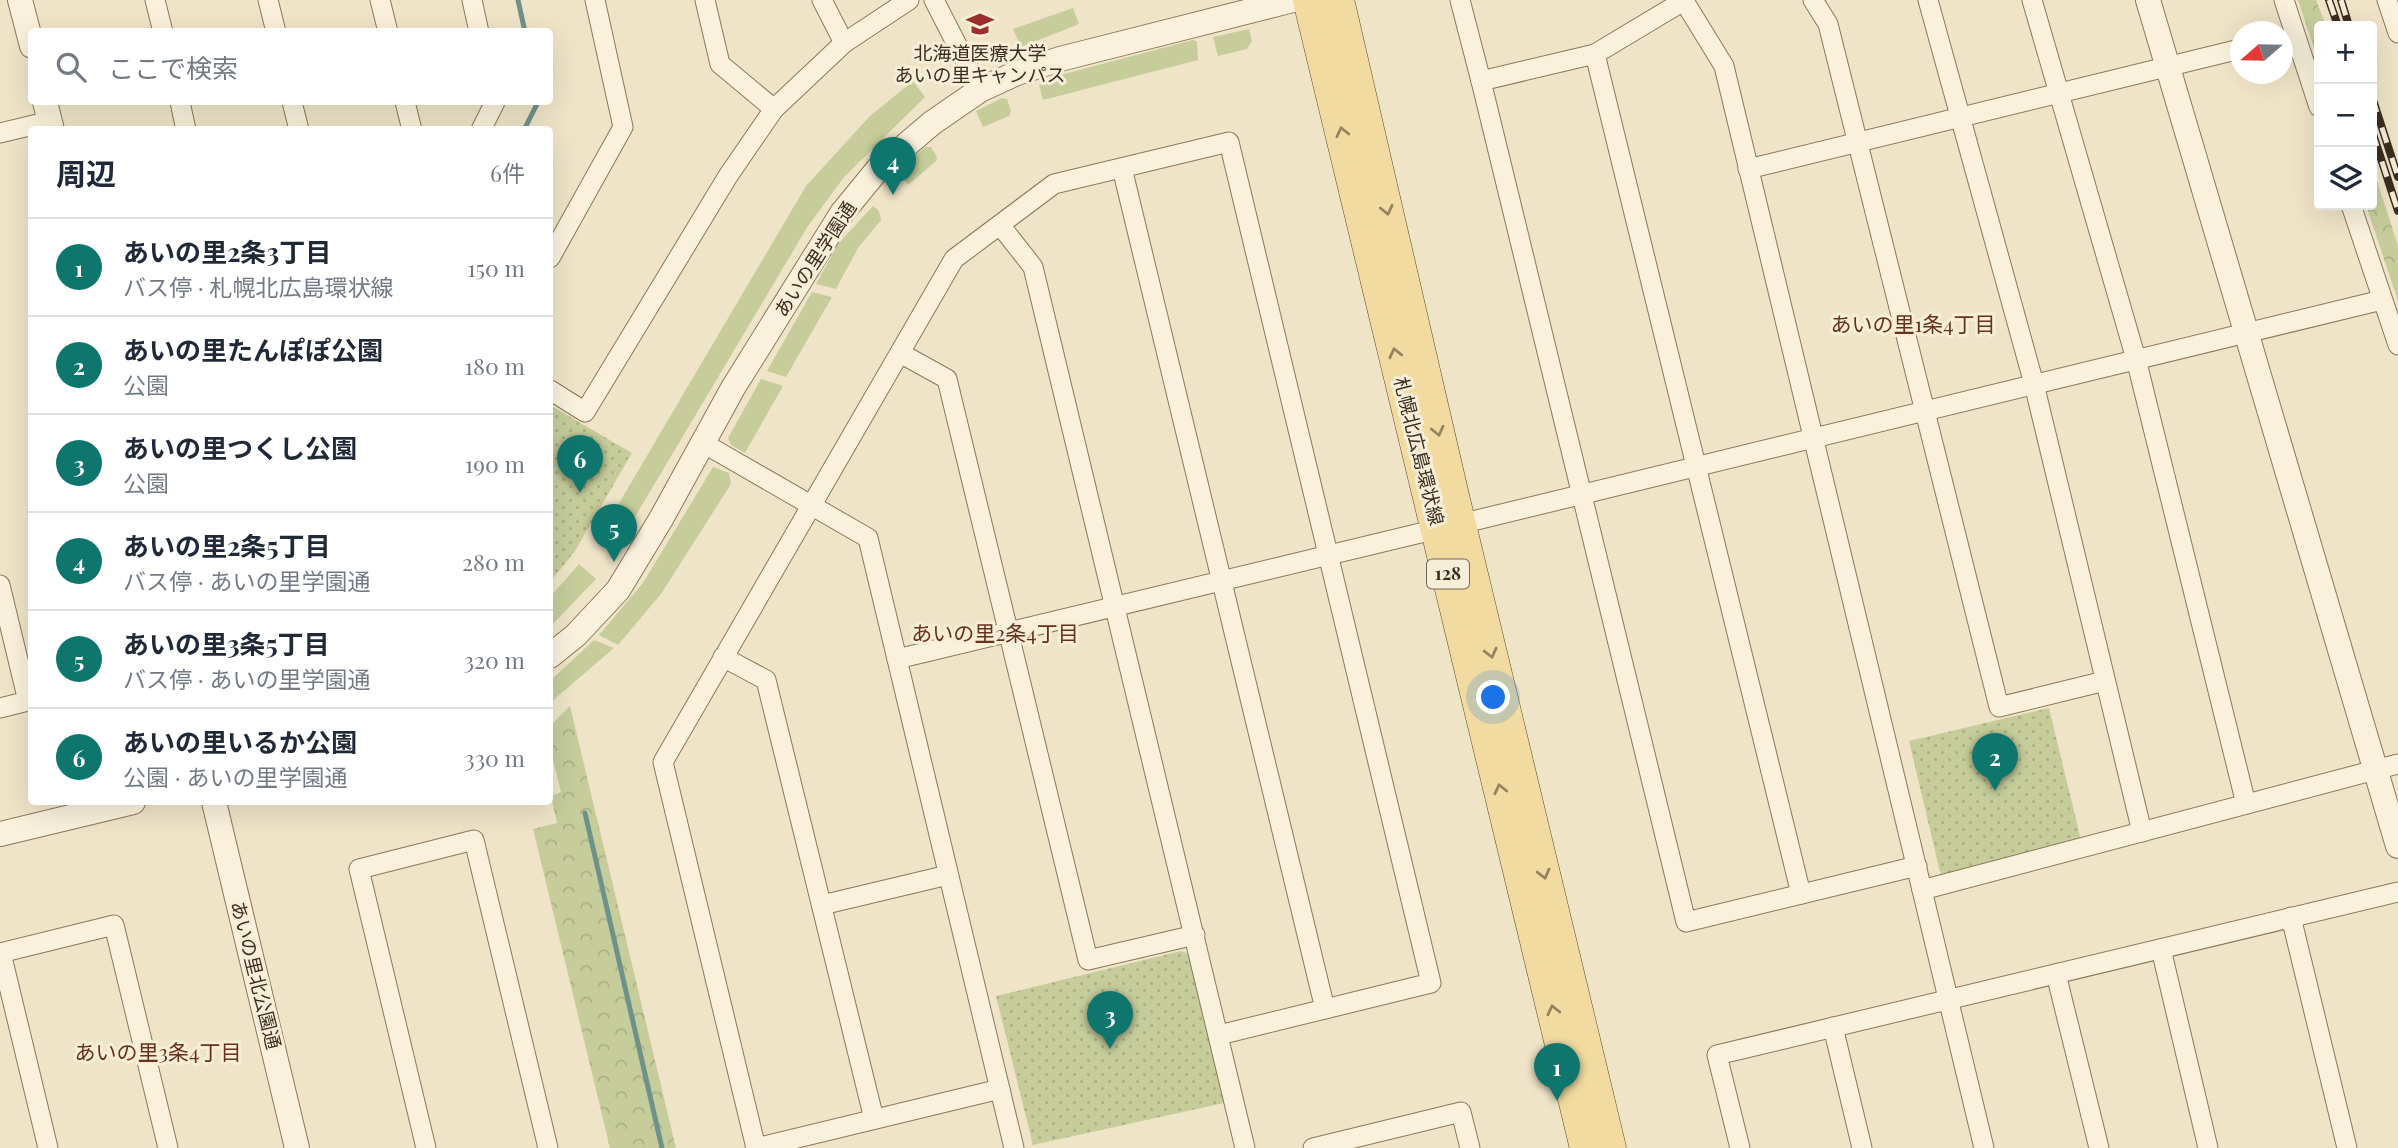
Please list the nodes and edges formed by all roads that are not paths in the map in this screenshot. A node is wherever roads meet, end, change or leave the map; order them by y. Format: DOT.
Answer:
graph roads {
  1 [pos="20,0"];
  2 [pos="155,0"];
  3 [pos="268,0"];
  4 [pos="380,0"];
  5 [pos="472,0"];
  6 [pos="595,0"];
  7 [pos="705,0"];
  8 [pos="822,0"];
  9 [pos="909,0"];
  10 [pos="934,0"];
  11 [pos="1293,0"];
  12 [pos="1309,0"];
  13 [pos="1338,0"];
  14 [pos="1460,0"];
  15 [pos="1685,0"];
  16 [pos="1813,0"];
  17 [pos="1928,0"];
  18 [pos="2032,0"];
  19 [pos="2148,0"];
  20 [pos="2284,0"];
  21 [pos="2387,0"];
  22 [pos="2287,21"];
  23 [pos="162,28"];
  24 [pos="274,28"];
  25 [pos="387,28"];
  26 [pos="478,28"];
  27 [pos="28,31"];
  28 [pos="2398,33"];
  29 [pos="844,43"];
  30 [pos="2293,47"];
  31 [pos="2230,52"];
  32 [pos="1595,54"];
  33 [pos="2168,66"];
  34 [pos="1481,81"];
  35 [pos="980,90"];
  36 [pos="2059,93"];
  37 [pos="2314,96"];
  38 [pos="181,105"];
  39 [pos="293,105"];
  40 [pos="406,105"];
  41 [pos="494,105"];
  42 [pos="774,109"];
  43 [pos="49,117"];
  44 [pos="1959,117"];
  45 [pos="186,126"];
  46 [pos="298,126"];
  47 [pos="411,126"];
  48 [pos="483,126"];
  49 [pos="0,133"];
  50 [pos="1857,142"];
  51 [pos="1122,168"];
  52 [pos="1748,169"];
  53 [pos="2353,210"];
  54 [pos="999,225"];
  55 [pos="553,253"];
  56 [pos="2382,300"];
  57 [pos="2246,332"];
  58 [pos="2398,345"];
  59 [pos="900,353"];
  60 [pos="2136,359"];
  61 [pos="2034,384"];
  62 [pos="553,392"];
  63 [pos="1926,410"];
  64 [pos="1812,438"];
  65 [pos="703,443"];
  66 [pos="1697,465"];
  67 [pos="1580,493"];
  68 [pos="811,506"];
  69 [pos="1449,527"];
  70 [pos="1329,557"];
  71 [pos="1222,582"];
  72 [pos="0,585"];
  73 [pos="1117,607"];
  74 [pos="1010,632"];
  75 [pos="553,654"];
  76 [pos="723,657"];
  77 [pos="897,659"];
  78 [pos="2105,681"];
  79 [pos="0,708"];
  80 [pos="2387,767"];
  81 [pos="2246,804"];
  82 [pos="121,805"];
  83 [pos="215,805"];
  84 [pos="2142,832"];
  85 [pos="0,834"];
  86 [pos="2398,846"];
  87 [pos="1917,866"];
  88 [pos="948,875"];
  89 [pos="1922,890"];
  90 [pos="2398,892"];
  91 [pos="1801,894"];
  92 [pos="822,905"];
  93 [pos="2291,918"];
  94 [pos="1195,935"];
  95 [pos="2161,949"];
  96 [pos="1,953"];
  97 [pos="2056,974"];
  98 [pos="1949,999"];
  99 [pos="1325,1009"];
  100 [pos="1833,1027"];
  101 [pos="1219,1035"];
  102 [pos="1000,1089"];
  103 [pos="874,1119"];
  104 [pos="1357,1143"];
  105 [pos="48,1148"];
  106 [pos="168,1148"];
  107 [pos="298,1148"];
  108 [pos="426,1148"];
  109 [pos="548,1148"];
  110 [pos="1014,1148"];
  111 [pos="1245,1148"];
  112 [pos="1313,1148"];
  113 [pos="1470,1148"];
  114 [pos="1586,1148"];
  115 [pos="1610,1148"];
  116 [pos="1740,1148"];
  117 [pos="1862,1148"];
  118 [pos="1984,1148"];
  119 [pos="2099,1148"];
  120 [pos="2208,1148"];
  121 [pos="2347,1148"];
  1 -- 27 [label="street"];
  2 -- 23 [label="street"];
  3 -- 24 [label="street"];
  4 -- 25 [label="street"];
  5 -- 26 [label="street"];
  6 -- 55 [label="street"];
  7 -- 42 [label="street"];
  8 -- 29 [label="street"];
  9 -- 29 [label="street"];
  10 -- 35 [label="street"];
  11 -- 35 [label="street, あいの里学園通"];
  69 -- 12 [label="main road, 札幌北広島環状線 / 128, one-way"];
  13 -- 69 [label="main road, 札幌北広島環状線 / 128, one-way"];
  14 -- 34 [label="street"];
  15 -- 32 [label="street"];
  15 -- 52 [label="street"];
  16 -- 50 [label="street"];
  17 -- 44 [label="street"];
  18 -- 36 [label="street"];
  19 -- 33 [label="street"];
  20 -- 22 [label="street"];
  21 -- 28 [label="street"];
  29 -- 42 [label="street"];
  30 -- 37 [label="street"];
  31 -- 33 [label="street"];
  32 -- 34 [label="street"];
  32 -- 66 [label="street"];
  33 -- 36 [label="street"];
  33 -- 57 [label="street"];
  34 -- 67 [label="street"];
  35 -- 65 [label="street, あいの里学園通"];
  36 -- 44 [label="street"];
  36 -- 60 [label="street"];
  38 -- 45 [label="street"];
  39 -- 46 [label="street"];
  40 -- 47 [label="street"];
  41 -- 48 [label="street"];
  42 -- 62 [label="street"];
  43 -- 49 [label="street"];
  44 -- 50 [label="street"];
  44 -- 61 [label="street"];
  50 -- 52 [label="street"];
  50 -- 63 [label="street"];
  51 -- 54 [label="street"];
  51 -- 70 [label="street"];
  51 -- 71 [label="street"];
  52 -- 64 [label="street"];
  53 -- 56 [label="street"];
  54 -- 59 [label="street"];
  54 -- 73 [label="street"];
  56 -- 57 [label="street"];
  56 -- 58 [label="street"];
  57 -- 60 [label="street"];
  57 -- 80 [label="street"];
  59 -- 68 [label="street"];
  59 -- 74 [label="street"];
  60 -- 61 [label="street"];
  60 -- 81 [label="street"];
  61 -- 63 [label="street"];
  61 -- 78 [label="street"];
  63 -- 64 [label="street"];
  63 -- 78 [label="street"];
  64 -- 66 [label="street"];
  64 -- 87 [label="street"];
  65 -- 68 [label="street"];
  65 -- 75 [label="street, あいの里学園通"];
  66 -- 67 [label="street"];
  66 -- 91 [label="street"];
  67 -- 69 [label="street"];
  67 -- 91 [label="street"];
  68 -- 76 [label="street"];
  68 -- 77 [label="street"];
  69 -- 70 [label="street"];
  114 -- 69 [label="main road, 札幌北広島環状線 / 128, one-way"];
  69 -- 115 [label="main road, 札幌北広島環状線 / 128, one-way"];
  70 -- 71 [label="street"];
  70 -- 99 [label="street"];
  71 -- 73 [label="street"];
  71 -- 99 [label="street"];
  72 -- 79 [label="street"];
  73 -- 74 [label="street"];
  73 -- 94 [label="street"];
  74 -- 77 [label="street"];
  74 -- 94 [label="street"];
  76 -- 92 [label="street"];
  76 -- 103 [label="street"];
  77 -- 88 [label="street"];
  78 -- 84 [label="street"];
  80 -- 81 [label="street"];
  80 -- 86 [label="street"];
  81 -- 84 [label="street"];
  82 -- 85 [label="street"];
  83 -- 107 [label="street, あいの里北公園通"];
  84 -- 89 [label="street"];
  87 -- 89 [label="street"];
  87 -- 91 [label="street"];
  88 -- 92 [label="street"];
  88 -- 102 [label="street"];
  89 -- 98 [label="street"];
  90 -- 93 [label="street"];
  92 -- 103 [label="street"];
  93 -- 95 [label="street"];
  93 -- 121 [label="street"];
  94 -- 101 [label="street"];
  95 -- 97 [label="street"];
  95 -- 120 [label="street"];
  96 -- 105 [label="street"];
  96 -- 106 [label="street"];
  97 -- 98 [label="street"];
  97 -- 119 [label="street"];
  98 -- 100 [label="street"];
  98 -- 118 [label="street"];
  99 -- 101 [label="street"];
  100 -- 116 [label="street"];
  100 -- 117 [label="street"];
  101 -- 111 [label="street"];
  102 -- 103 [label="street"];
  102 -- 110 [label="street"];
  104 -- 112 [label="street"];
  104 -- 113 [label="street"];
  108 -- 109 [label="street"];
}
